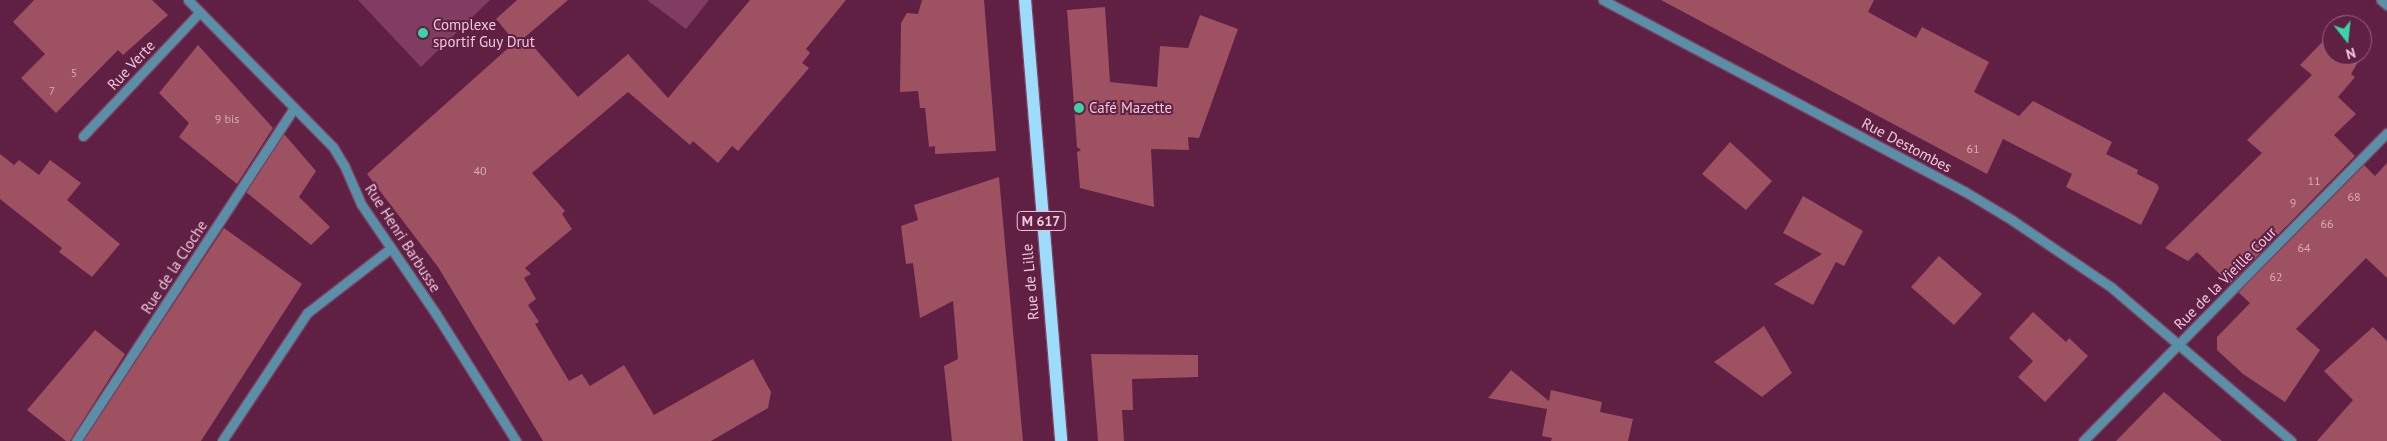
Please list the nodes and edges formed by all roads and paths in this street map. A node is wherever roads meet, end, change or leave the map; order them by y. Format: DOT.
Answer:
graph roads {
  1 [pos="188,0"];
  2 [pos="1025,0"];
  3 [pos="1603,0"];
  4 [pos="2381,0"];
  5 [pos="2387,5"];
  6 [pos="200,12"];
  7 [pos="294,108"];
  8 [pos="2387,134"];
  9 [pos="83,136"];
  10 [pos="391,248"];
  11 [pos="2179,344"];
  12 [pos="76,441"];
  13 [pos="222,441"];
  14 [pos="516,441"];
  15 [pos="1061,441"];
  16 [pos="2082,441"];
  17 [pos="2291,441"];
  1 -- 6 [label="street, Rue Henri Barbusse"];
  2 -- 15 [label="main road, Rue de Lille / M 617"];
  3 -- 11 [label="street, Rue Destombes"];
  4 -- 5 [label="street"];
  6 -- 7 [label="street, Rue Henri Barbusse"];
  6 -- 9 [label="street, Rue Verte"];
  7 -- 10 [label="street, Rue Henri Barbusse"];
  7 -- 12 [label="street, Rue de la Cloche"];
  8 -- 11 [label="street, Rue de la Vieille Cour"];
  10 -- 13 [label="street"];
  10 -- 14 [label="street, Rue Henri Barbusse"];
  11 -- 16 [label="street, Rue de la Vieille Cour"];
  11 -- 17 [label="street, Rue Destombes"];
}
